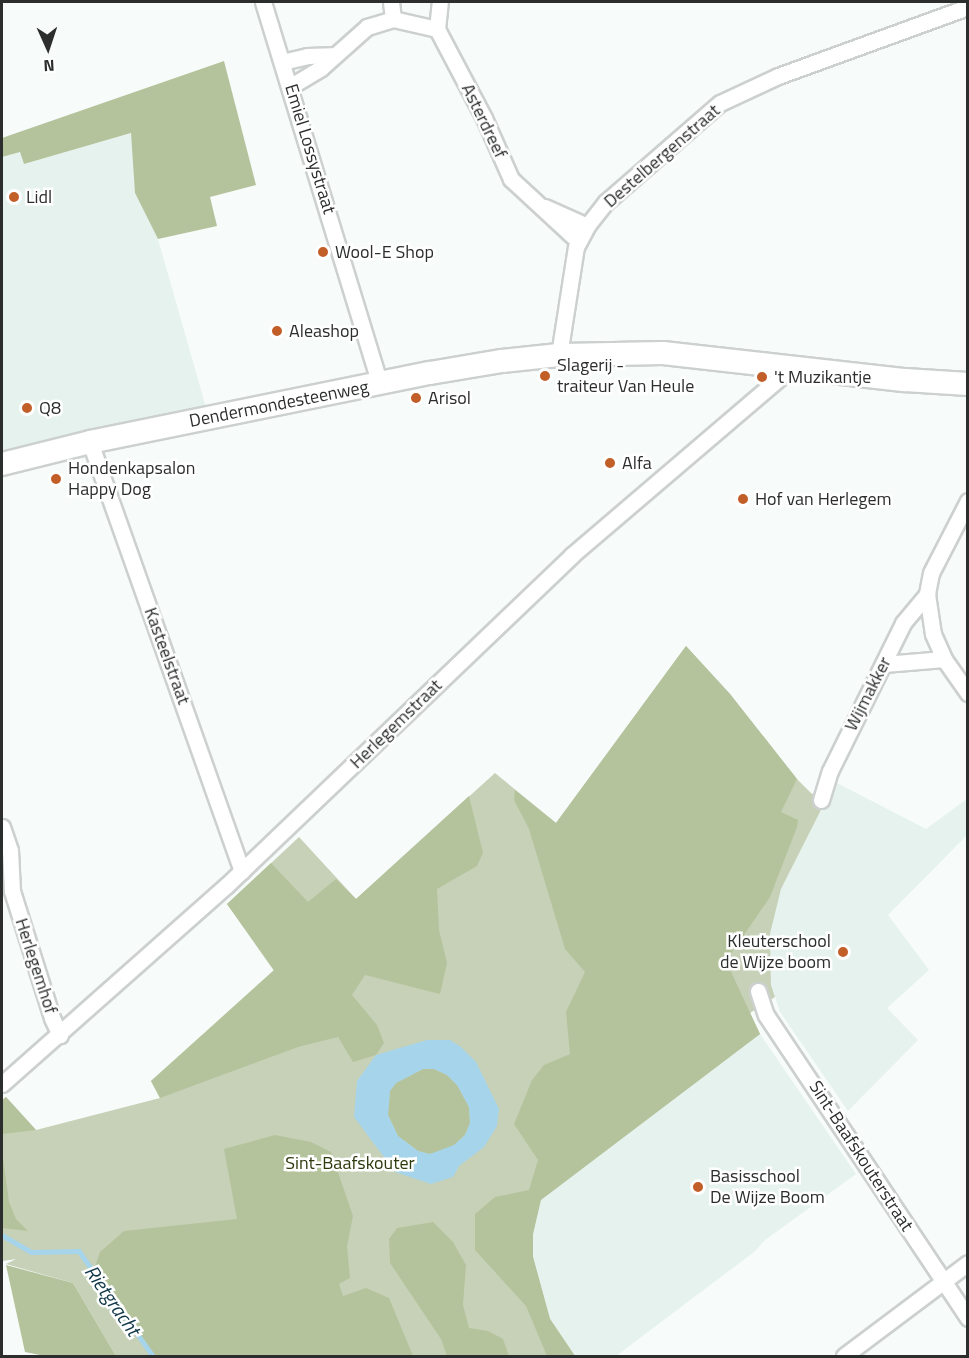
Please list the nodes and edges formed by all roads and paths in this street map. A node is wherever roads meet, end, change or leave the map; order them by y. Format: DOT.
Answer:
graph roads {
  1 [pos="263,2"];
  2 [pos="392,2"];
  3 [pos="440,2"];
  4 [pos="968,7"];
  5 [pos="393,20"];
  6 [pos="437,28"];
  7 [pos="332,55"];
  8 [pos="282,62"];
  9 [pos="291,86"];
  10 [pos="539,205"];
  11 [pos="587,226"];
  12 [pos="578,241"];
  13 [pos="559,355"];
  14 [pos="792,367"];
  15 [pos="380,384"];
  16 [pos="968,384"];
  17 [pos="90,442"];
  18 [pos="2,464"];
  19 [pos="968,501"];
  20 [pos="927,594"];
  21 [pos="944,659"];
  22 [pos="884,664"];
  23 [pos="968,693"];
  24 [pos="821,800"];
  25 [pos="2,827"];
  26 [pos="242,871"];
  27 [pos="758,991"];
  28 [pos="60,1035"];
  29 [pos="2,1084"];
  30 [pos="968,1263"];
  31 [pos="943,1281"];
  32 [pos="968,1318"];
  33 [pos="844,1356"];
  1 -- 8 [label="street, Emiel Lossystraat"];
  2 -- 5 [label="street"];
  3 -- 6 [label="street"];
  4 -- 11 [label="street, Destelbergenstraat"];
  5 -- 6 [label="street"];
  5 -- 7 [label="street"];
  6 -- 10 [label="street, Asterdreef"];
  7 -- 8 [label="street"];
  7 -- 9 [label="street"];
  8 -- 9 [label="street, Emiel Lossystraat"];
  9 -- 15 [label="street, Emiel Lossystraat"];
  10 -- 11 [label="street, Asterdreef"];
  10 -- 12 [label="street, Asterdreef"];
  11 -- 12 [label="street, Destelbergenstraat"];
  12 -- 13 [label="street, Destelbergenstraat"];
  13 -- 14 [label="main road, Dendermondesteenweg"];
  13 -- 15 [label="main road, Dendermondesteenweg"];
  14 -- 16 [label="main road, Dendermondesteenweg"];
  14 -- 26 [label="street, Herlegemstraat"];
  15 -- 17 [label="main road, Dendermondesteenweg"];
  17 -- 18 [label="main road, Dendermondesteenweg"];
  17 -- 26 [label="street, Kasteelstraat"];
  19 -- 20 [label="street"];
  20 -- 21 [label="street"];
  20 -- 22 [label="street, Wijmakker"];
  21 -- 22 [label="street"];
  21 -- 23 [label="street"];
  22 -- 24 [label="street, Wijmakker"];
  25 -- 28 [label="street, Herlegemhof"];
  26 -- 28 [label="street, Herlegemstraat"];
  27 -- 31 [label="street, Sint-Baafskouterstraat"];
  28 -- 29 [label="street, Herlegemstraat"];
  30 -- 31 [label="street"];
  31 -- 32 [label="street, Sint-Baafskouterstraat"];
  31 -- 33 [label="street"];
}
